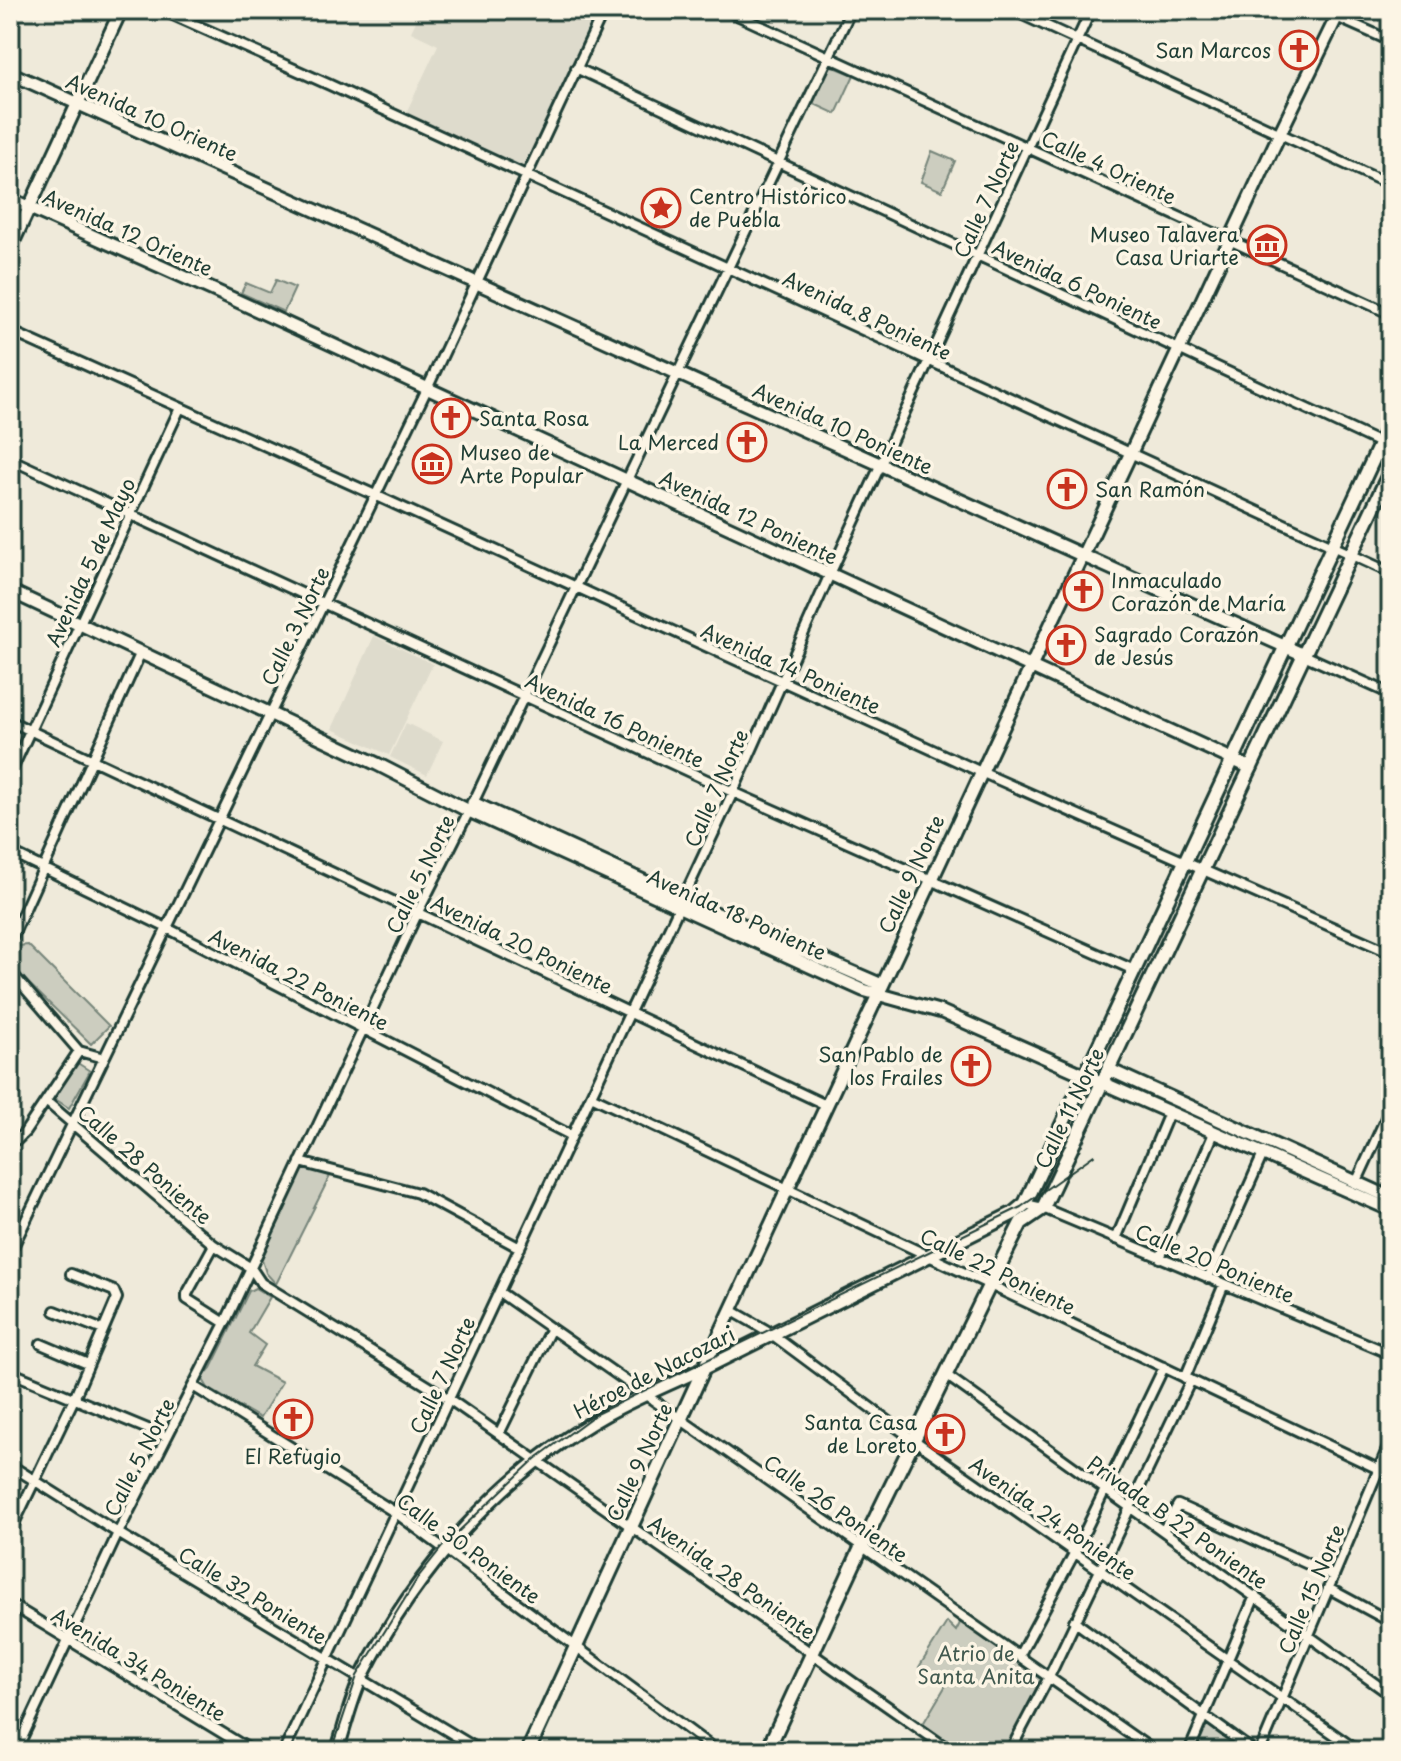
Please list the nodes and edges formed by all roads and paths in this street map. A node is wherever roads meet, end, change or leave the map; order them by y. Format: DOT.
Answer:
graph roads {
  1 [pos="121,10"];
  2 [pos="162,10"];
  3 [pos="604,10"];
  4 [pos="726,10"];
  5 [pos="851,10"];
  6 [pos="1012,10"];
  7 [pos="1091,10"];
  8 [pos="1321,10"];
  9 [pos="1339,14"];
  10 [pos="1077,40"];
  11 [pos="1391,41"];
  12 [pos="829,58"];
  13 [pos="576,68"];
  14 [pos="10,73"];
  15 [pos="78,104"];
  16 [pos="1280,133"];
  17 [pos="1027,147"];
  18 [pos="779,163"];
  19 [pos="525,175"];
  20 [pos="1391,185"];
  21 [pos="280,194"];
  22 [pos="10,199"];
  23 [pos="29,208"];
  24 [pos="1230,240"];
  25 [pos="10,249"];
  26 [pos="977,255"];
  27 [pos="728,269"];
  28 [pos="477,281"];
  29 [pos="231,298"];
  30 [pos="1391,314"];
  31 [pos="10,331"];
  32 [pos="1179,349"];
  33 [pos="929,360"];
  34 [pos="678,374"];
  35 [pos="427,389"];
  36 [pos="180,408"];
  37 [pos="1391,421"];
  38 [pos="1386,446"];
  39 [pos="1130,453"];
  40 [pos="10,459"];
  41 [pos="881,464"];
  42 [pos="1391,470"];
  43 [pos="626,481"];
  44 [pos="375,495"];
  45 [pos="129,514"];
  46 [pos="1332,546"];
  47 [pos="1082,555"];
  48 [pos="1351,555"];
  49 [pos="1391,573"];
  50 [pos="830,574"];
  51 [pos="575,588"];
  52 [pos="10,591"];
  53 [pos="324,602"];
  54 [pos="80,623"];
  55 [pos="1286,646"];
  56 [pos="141,652"];
  57 [pos="1304,655"];
  58 [pos="1030,666"];
  59 [pos="781,681"];
  60 [pos="1391,694"];
  61 [pos="524,696"];
  62 [pos="270,714"];
  63 [pos="10,721"];
  64 [pos="30,731"];
  65 [pos="92,760"];
  66 [pos="1232,760"];
  67 [pos="1251,768"];
  68 [pos="981,772"];
  69 [pos="10,774"];
  70 [pos="733,792"];
  71 [pos="471,807"];
  72 [pos="217,819"];
  73 [pos="10,852"];
  74 [pos="1185,861"];
  75 [pos="42,867"];
  76 [pos="1204,869"];
  77 [pos="930,880"];
  78 [pos="681,903"];
  79 [pos="418,912"];
  80 [pos="167,928"];
  81 [pos="10,942"];
  82 [pos="1391,953"];
  83 [pos="1134,970"];
  84 [pos="10,971"];
  85 [pos="880,990"];
  86 [pos="629,1014"];
  87 [pos="363,1031"];
  88 [pos="79,1051"];
  89 [pos="104,1058"];
  90 [pos="1110,1070"];
  91 [pos="1085,1076"];
  92 [pos="1103,1084"];
  93 [pos="591,1096"];
  94 [pos="47,1102"];
  95 [pos="826,1105"];
  96 [pos="1391,1107"];
  97 [pos="1169,1113"];
  98 [pos="73,1122"];
  99 [pos="1214,1133"];
  100 [pos="572,1136"];
  101 [pos="10,1141"];
  102 [pos="1263,1154"];
  103 [pos="300,1162"];
  104 [pos="1356,1183"];
  105 [pos="788,1188"];
  106 [pos="1391,1198"];
  107 [pos="1025,1204"];
  108 [pos="1043,1208"];
  109 [pos="1391,1210"];
  110 [pos="1116,1239"];
  111 [pos="214,1245"];
  112 [pos="520,1248"];
  113 [pos="10,1253"];
  114 [pos="930,1256"];
  115 [pos="1160,1258"];
  116 [pos="251,1268"];
  117 [pos="71,1274"];
  118 [pos="1208,1278"];
  119 [pos="990,1284"];
  120 [pos="1224,1284"];
  121 [pos="499,1292"];
  122 [pos="731,1310"];
  123 [pos="55,1311"];
  124 [pos="225,1323"];
  125 [pos="551,1328"];
  126 [pos="103,1330"];
  127 [pos="771,1335"];
  128 [pos="41,1344"];
  129 [pos="1391,1354"];
  130 [pos="88,1364"];
  131 [pos="1164,1367"];
  132 [pos="704,1368"];
  133 [pos="10,1372"];
  134 [pos="946,1375"];
  135 [pos="1188,1379"];
  136 [pos="193,1386"];
  137 [pos="646,1394"];
  138 [pos="74,1399"];
  139 [pos="449,1399"];
  140 [pos="681,1418"];
  141 [pos="499,1434"];
  142 [pos="167,1437"];
  143 [pos="914,1440"];
  144 [pos="1391,1440"];
  145 [pos="538,1461"];
  146 [pos="10,1465"];
  147 [pos="1379,1469"];
  148 [pos="1391,1475"];
  149 [pos="36,1480"];
  150 [pos="1104,1490"];
  151 [pos="1130,1507"];
  152 [pos="396,1513"];
  153 [pos="631,1525"];
  154 [pos="1163,1531"];
  155 [pos="10,1532"];
  156 [pos="118,1533"];
  157 [pos="862,1546"];
  158 [pos="445,1549"];
  159 [pos="1075,1552"];
  160 [pos="1100,1570"];
  161 [pos="1334,1576"];
  162 [pos="1328,1588"];
  163 [pos="1255,1596"];
  164 [pos="10,1604"];
  165 [pos="1074,1621"];
  166 [pos="1391,1622"];
  167 [pos="1309,1636"];
  168 [pos="69,1640"];
  169 [pos="576,1646"];
  170 [pos="812,1654"];
  171 [pos="1019,1656"];
  172 [pos="327,1659"];
  173 [pos="1228,1660"];
  174 [pos="1049,1677"];
  175 [pos="361,1679"];
  176 [pos="1391,1695"];
  177 [pos="1283,1698"];
  178 [pos="1204,1716"];
  179 [pos="10,1739"];
  180 [pos="17,1748"];
  181 [pos="29,1751"];
  182 [pos="252,1751"];
  183 [pos="284,1751"];
  184 [pos="337,1751"];
  185 [pos="481,1751"];
  186 [pos="528,1751"];
  187 [pos="717,1751"];
  188 [pos="767,1751"];
  189 [pos="951,1751"];
  190 [pos="1010,1751"];
  191 [pos="1154,1751"];
  192 [pos="1189,1751"];
  193 [pos="1253,1751"];
  194 [pos="1260,1751"];
  195 [pos="1358,1751"];
  1 -- 15 [label="street"];
  2 -- 19 [label="street, Avenida 8 Poniente"];
  3 -- 13 [label="street, Calle 3 Norte"];
  4 -- 12 [label="street, Calle 4 Oriente"];
  5 -- 12 [label="street, Calle 5 Norte"];
  6 -- 10 [label="street"];
  7 -- 10 [label="street, Calle 7 Norte"];
  8 -- 9 [label="street"];
  9 -- 11 [label="street"];
  9 -- 16 [label="street, Calle 9 Norte"];
  10 -- 16 [label="street"];
  10 -- 17 [label="street, Calle 7 Norte"];
  12 -- 17 [label="street, Calle 4 Oriente"];
  12 -- 18 [label="street, Calle 5 Norte"];
  13 -- 18 [label="street, Avenida 6 Poniente"];
  13 -- 19 [label="street, Calle 3 Norte"];
  14 -- 15 [label="street, Avenida 10 Oriente"];
  15 -- 21 [label="street, Avenida 10 Oriente"];
  15 -- 23 [label="street"];
  16 -- 20 [label="street"];
  16 -- 24 [label="street, Calle 9 Norte"];
  17 -- 24 [label="street, Calle 4 Oriente"];
  17 -- 26 [label="street, Calle 7 Norte"];
  18 -- 26 [label="street, Avenida 6 Poniente"];
  18 -- 27 [label="street, Calle 5 Norte"];
  19 -- 27 [label="street, Avenida 8 Poniente"];
  19 -- 28 [label="street, Calle 3 Norte"];
  21 -- 28 [label="street, Avenida 10 Poniente"];
  22 -- 23 [label="street, Avenida 12 Oriente"];
  23 -- 25 [label="street"];
  23 -- 29 [label="street, Avenida 12 Oriente"];
  24 -- 30 [label="street, Calle 4 Oriente"];
  24 -- 32 [label="street, Calle 9 Norte"];
  26 -- 32 [label="street, Avenida 6 Poniente"];
  26 -- 33 [label="street, Calle 7 Norte"];
  27 -- 33 [label="street, Avenida 8 Poniente"];
  27 -- 34 [label="street, Calle 5 Norte"];
  28 -- 34 [label="street, Avenida 10 Poniente"];
  28 -- 35 [label="street, Calle 3 Norte"];
  29 -- 35 [label="street, Avenida 12 Poniente"];
  31 -- 36 [label="street, Avenida 14 Poniente"];
  32 -- 38 [label="street, Avenida 6 Poniente"];
  32 -- 39 [label="street, Calle 9 Norte"];
  33 -- 39 [label="street, Avenida 8 Poniente"];
  33 -- 41 [label="street, Calle 7 Norte"];
  34 -- 41 [label="street, Avenida 10 Poniente"];
  34 -- 43 [label="street, Calle 5 Norte"];
  35 -- 43 [label="street, Avenida 12 Poniente"];
  35 -- 44 [label="street, Calle 3 Norte"];
  36 -- 44 [label="street, Avenida 14 Poniente"];
  36 -- 45 [label="street, Avenida 5 de Mayo"];
  37 -- 38 [label="main road, Calle 11 Norte"];
  38 -- 46 [label="main road, Calle 11 Norte"];
  39 -- 46 [label="street, Avenida 8 Poniente"];
  39 -- 47 [label="street, Calle 9 Norte"];
  40 -- 45 [label="street, Avenida 16 Poniente"];
  41 -- 47 [label="street, Avenida 10 Poniente"];
  41 -- 50 [label="street, Calle 7 Norte"];
  42 -- 48 [label="main road, Calle 11 Norte"];
  43 -- 50 [label="street, Avenida 12 Poniente"];
  43 -- 51 [label="street, Calle 5 Norte"];
  44 -- 51 [label="street, Avenida 14 Poniente"];
  44 -- 53 [label="street, Calle 3 Norte"];
  45 -- 53 [label="street, Avenida 16 Poniente"];
  45 -- 54 [label="street, Avenida 5 de Mayo"];
  46 -- 48 [label="street, Avenida 8 Poniente"];
  46 -- 55 [label="main road, Calle 11 Norte"];
  47 -- 55 [label="street, Avenida 10 Poniente"];
  47 -- 58 [label="street, Calle 9 Norte"];
  48 -- 49 [label="street, Avenida 8 Poniente"];
  48 -- 57 [label="main road, Calle 11 Norte"];
  50 -- 58 [label="street, Avenida 12 Poniente"];
  50 -- 59 [label="street, Calle 7 Norte"];
  51 -- 59 [label="street, Avenida 14 Poniente"];
  51 -- 61 [label="street, Calle 5 Norte"];
  52 -- 54 [label="street, Avenida 18 Poniente"];
  53 -- 61 [label="street, Avenida 16 Poniente"];
  53 -- 62 [label="street, Calle 3 Norte"];
  54 -- 56 [label="street, Avenida 18 Poniente"];
  54 -- 64 [label="street, Avenida 5 de Mayo"];
  55 -- 57 [label="street, Avenida 10 Poniente"];
  55 -- 66 [label="main road, Calle 11 Norte"];
  56 -- 62 [label="street, Avenida 18 Poniente"];
  56 -- 65 [label="street"];
  57 -- 60 [label="street, Avenida 10 Poniente"];
  57 -- 67 [label="main road, Calle 11 Norte"];
  58 -- 66 [label="street, Avenida 12 Poniente"];
  58 -- 68 [label="street, Calle 9 Norte"];
  59 -- 68 [label="street, Avenida 14 Poniente"];
  59 -- 70 [label="street, Calle 7 Norte"];
  61 -- 70 [label="street, Avenida 16 Poniente"];
  61 -- 71 [label="street, Calle 5 Norte"];
  62 -- 71 [label="street, Avenida 18 Poniente"];
  62 -- 72 [label="street, Calle 3 Norte"];
  63 -- 64 [label="street, Avenida 20 Poniente"];
  64 -- 65 [label="street, Avenida 20 Poniente"];
  64 -- 69 [label="street, Avenida 5 de Mayo"];
  65 -- 72 [label="street, Avenida 20 Poniente"];
  65 -- 75 [label="street"];
  66 -- 67 [label="street, Avenida 12 Poniente"];
  66 -- 74 [label="main road, Calle 11 Norte"];
  67 -- 76 [label="main road, Calle 11 Norte"];
  68 -- 74 [label="street, Avenida 14 Poniente"];
  68 -- 77 [label="street, Calle 9 Norte"];
  70 -- 77 [label="street, Avenida 16 Poniente"];
  70 -- 78 [label="street, Calle 7 Norte"];
  71 -- 78 [label="street, Avenida 18 Poniente"];
  71 -- 79 [label="street, Calle 5 Norte"];
  72 -- 79 [label="street, Avenida 20 Poniente"];
  72 -- 80 [label="street, Calle 3 Norte"];
  73 -- 75 [label="street, Avenida 22 Poniente"];
  74 -- 76 [label="street, Avenida 14 Poniente"];
  74 -- 83 [label="main road, Calle 11 Norte"];
  75 -- 80 [label="street, Avenida 22 Poniente"];
  75 -- 81 [label="street"];
  76 -- 82 [label="street, Avenida 14 Poniente"];
  76 -- 90 [label="main road, Calle 11 Norte"];
  77 -- 83 [label="street, Avenida 16 Poniente"];
  77 -- 85 [label="street, Calle 9 Norte"];
  78 -- 85 [label="street, Avenida 18 Poniente"];
  78 -- 86 [label="street, Calle 7 Norte"];
  79 -- 86 [label="street, Avenida 20 Poniente"];
  79 -- 87 [label="street, Calle 5 Norte"];
  80 -- 87 [label="street, Avenida 22 Poniente"];
  80 -- 89 [label="street, Calle 3 Norte"];
  83 -- 91 [label="main road, Calle 11 Norte"];
  84 -- 88 [label="street"];
  85 -- 91 [label="street, Avenida 18 Poniente"];
  85 -- 95 [label="street, Calle 9 Norte"];
  86 -- 93 [label="street, Calle 7 Norte"];
  86 -- 95 [label="street, Avenida 20 Poniente"];
  87 -- 100 [label="street, Avenida 22 Poniente"];
  87 -- 103 [label="street, Calle 5 Norte"];
  88 -- 89 [label="street"];
  88 -- 94 [label="street"];
  89 -- 98 [label="street, Calle 3 Norte"];
  90 -- 92 [label="main road, Calle 11 Norte"];
  90 -- 104 [label="street"];
  91 -- 92 [label="street, Avenida 18 Poniente"];
  91 -- 107 [label="main road, Calle 11 Norte"];
  92 -- 97 [label="street, Avenida 18 Poniente"];
  92 -- 108 [label="main road, Calle 11 Norte"];
  93 -- 100 [label="street, Calle 7 Norte"];
  93 -- 105 [label="street, Calle 22 Poniente"];
  94 -- 98 [label="street, Calle 28 Poniente"];
  94 -- 101 [label="street"];
  95 -- 105 [label="street, Calle 9 Norte"];
  96 -- 104 [label="street"];
  97 -- 99 [label="street, Avenida 18 Poniente"];
  97 -- 110 [label="street"];
  98 -- 111 [label="street, Calle 28 Poniente"];
  98 -- 113 [label="street, Calle 3 Norte"];
  99 -- 102 [label="street, Avenida 18 Poniente"];
  99 -- 115 [label="street"];
  100 -- 112 [label="street, Calle 7 Norte"];
  102 -- 109 [label="street, Avenida 18 Poniente"];
  102 -- 118 [label="street"];
  103 -- 112 [label="street"];
  103 -- 116 [label="street, Calle 5 Norte"];
  104 -- 106 [label="street"];
  105 -- 114 [label="street, Calle 22 Poniente"];
  105 -- 122 [label="street, Calle 9 Norte"];
  107 -- 108 [label="street, Calle 20 Poniente"];
  107 -- 114 [label="main road, Héroe de Nacozari"];
  108 -- 110 [label="street, Calle 20 Poniente"];
  108 -- 119 [label="main road, Calle 11 Norte"];
  110 -- 115 [label="street, Calle 20 Poniente"];
  111 -- 116 [label="street, Avenida 28 Poniente"];
  111 -- 124 [label="street, Calle 28 Poniente"];
  112 -- 121 [label="street, Calle 7 Norte"];
  114 -- 119 [label="street, Calle 22 Poniente"];
  114 -- 127 [label="main road, Héroe de Nacozari"];
  115 -- 118 [label="street, Calle 20 Poniente"];
  116 -- 124 [label="street, Calle 5 Norte"];
  116 -- 139 [label="street, Avenida 28 Poniente"];
  117 -- 126 [label="street"];
  118 -- 120 [label="street, Calle 20 Poniente"];
  119 -- 131 [label="street, Calle 22 Poniente"];
  119 -- 134 [label="main road, Calle 11 Norte"];
  120 -- 129 [label="street, Calle 20 Poniente"];
  120 -- 135 [label="street"];
  121 -- 125 [label="street, Calle 26 Poniente"];
  121 -- 139 [label="street, Calle 7 Norte"];
  122 -- 127 [label="street, Avenida 24 Poniente"];
  122 -- 132 [label="street, Calle 9 Norte"];
  123 -- 126 [label="street"];
  124 -- 136 [label="street, Calle 5 Norte"];
  125 -- 137 [label="street, Calle 26 Poniente"];
  125 -- 141 [label="street"];
  126 -- 130 [label="street"];
  127 -- 132 [label="main road, Héroe de Nacozari"];
  127 -- 143 [label="street, Avenida 24 Poniente"];
  128 -- 130 [label="street"];
  130 -- 138 [label="street"];
  131 -- 135 [label="street, Calle 22 Poniente"];
  131 -- 150 [label="street"];
  132 -- 137 [label="street, Héroe de Nacozari"];
  132 -- 140 [label="main road, Calle 9 Norte"];
  133 -- 138 [label="street"];
  134 -- 143 [label="main road, Calle 11 Norte"];
  134 -- 150 [label="street, Privada B 22 Poniente"];
  135 -- 147 [label="street, Calle 22 Poniente"];
  135 -- 151 [label="street"];
  136 -- 142 [label="street, Calle 5 Norte"];
  136 -- 152 [label="street, Calle 30 Poniente"];
  137 -- 140 [label="street, Calle 26 Poniente"];
  137 -- 145 [label="street, Héroe de Nacozari"];
  138 -- 142 [label="street"];
  138 -- 149 [label="street"];
  139 -- 141 [label="street, Avenida 28 Poniente"];
  139 -- 152 [label="street, Calle 7 Norte"];
  140 -- 153 [label="main road, Calle 9 Norte"];
  140 -- 157 [label="street, Calle 26 Poniente"];
  141 -- 145 [label="street, Avenida 28 Poniente"];
  142 -- 156 [label="street, Calle 5 Norte"];
  143 -- 157 [label="main road, Calle 11 Norte"];
  143 -- 159 [label="street, Avenida 24 Poniente"];
  144 -- 147 [label="street, Calle 15 Norte"];
  145 -- 153 [label="street, Avenida 28 Poniente"];
  145 -- 158 [label="street, Héroe de Nacozari"];
  146 -- 149 [label="street, Calle 32 Poniente"];
  147 -- 148 [label="street, Calle 22 Poniente"];
  147 -- 161 [label="street, Calle 15 Norte"];
  149 -- 155 [label="street"];
  149 -- 156 [label="street, Calle 32 Poniente"];
  150 -- 151 [label="street, Privada B 22 Poniente"];
  150 -- 159 [label="street"];
  151 -- 154 [label="street, Privada B 22 Poniente"];
  151 -- 160 [label="street"];
  152 -- 158 [label="street, Calle 30 Poniente"];
  152 -- 172 [label="street, Calle 7 Norte"];
  153 -- 169 [label="main road, Calle 9 Norte"];
  153 -- 170 [label="street, Avenida 28 Poniente"];
  154 -- 161 [label="street"];
  154 -- 163 [label="street, Privada B 22 Poniente"];
  156 -- 168 [label="street, Calle 5 Norte"];
  156 -- 172 [label="street, Calle 32 Poniente"];
  157 -- 170 [label="main road, Calle 11 Norte"];
  157 -- 171 [label="street, Calle 26 Poniente"];
  158 -- 169 [label="street, Calle 30 Poniente"];
  158 -- 175 [label="street, Héroe de Nacozari"];
  159 -- 160 [label="street, Avenida 24 Poniente"];
  159 -- 171 [label="street"];
  160 -- 165 [label="street"];
  160 -- 173 [label="street, Avenida 24 Poniente"];
  161 -- 162 [label="street, Calle 15 Norte"];
  162 -- 166 [label="street"];
  162 -- 167 [label="street, Calle 15 Norte"];
  163 -- 167 [label="street, Privada B 22 Poniente"];
  163 -- 173 [label="street"];
  164 -- 168 [label="street, Avenida 34 Poniente"];
  165 -- 174 [label="street"];
  165 -- 178 [label="street"];
  167 -- 176 [label="street, Privada B 22 Poniente"];
  167 -- 177 [label="street, Calle 15 Norte"];
  168 -- 180 [label="street, Calle 5 Norte"];
  168 -- 182 [label="street, Avenida 34 Poniente"];
  169 -- 186 [label="main road, Calle 9 Norte"];
  169 -- 187 [label="street, Calle 30 Poniente"];
  170 -- 188 [label="main road, Calle 11 Norte"];
  170 -- 189 [label="street, Avenida 28 Poniente"];
  171 -- 174 [label="street, Calle 26 Poniente"];
  172 -- 175 [label="street, Calle 32 Poniente"];
  172 -- 183 [label="street, Calle 7 Norte"];
  173 -- 177 [label="street, Avenida 24 Poniente"];
  173 -- 178 [label="street"];
  174 -- 190 [label="street"];
  174 -- 191 [label="street, Calle 26 Poniente"];
  175 -- 184 [label="street, Héroe de Nacozari"];
  175 -- 185 [label="street, Calle 32 Poniente"];
  177 -- 194 [label="street, Calle 15 Norte"];
  177 -- 195 [label="street, Avenida 24 Poniente"];
  178 -- 192 [label="street"];
  178 -- 193 [label="street"];
  179 -- 180 [label="street"];
  180 -- 181 [label="street"];
}
